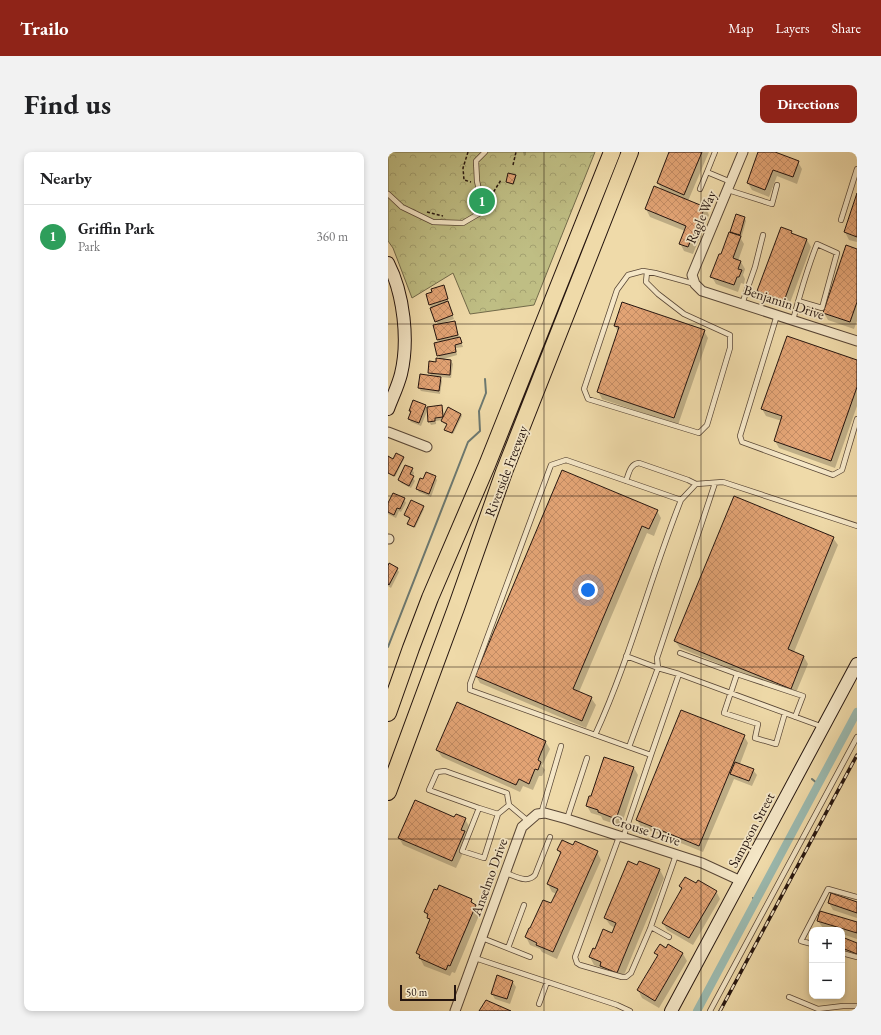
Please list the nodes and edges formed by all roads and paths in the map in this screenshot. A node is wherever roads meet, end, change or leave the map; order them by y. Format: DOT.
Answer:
graph roads {
  1 [pos="468,152"];
  2 [pos="485,152"];
  3 [pos="516,152"];
  4 [pos="612,152"];
  5 [pos="630,152"];
  6 [pos="715,152"];
  7 [pos="743,152"];
  8 [pos="513,165"];
  9 [pos="857,169"];
  10 [pos="707,172"];
  11 [pos="502,180"];
  12 [pos="777,185"];
  13 [pos="729,186"];
  14 [pos="473,188"];
  15 [pos="700,189"];
  16 [pos="388,194"];
  17 [pos="481,203"];
  18 [pos="419,215"];
  19 [pos="447,216"];
  20 [pos="841,220"];
  21 [pos="763,235"];
  22 [pos="388,263"];
  23 [pos="647,272"];
  24 [pos="698,287"];
  25 [pos="798,300"];
  26 [pos="742,304"];
  27 [pos="777,315"];
  28 [pos="793,320"];
  29 [pos="857,341"];
  30 [pos="388,409"];
  31 [pos="857,419"];
  32 [pos="388,432"];
  33 [pos="427,447"];
  34 [pos="626,481"];
  35 [pos="716,483"];
  36 [pos="696,484"];
  37 [pos="681,500"];
  38 [pos="857,526"];
  39 [pos="680,653"];
  40 [pos="626,656"];
  41 [pos="857,664"];
  42 [pos="658,668"];
  43 [pos="679,674"];
  44 [pos="737,674"];
  45 [pos="732,693"];
  46 [pos="388,713"];
  47 [pos="785,713"];
  48 [pos="795,716"];
  49 [pos="823,727"];
  50 [pos="595,735"];
  51 [pos="857,737"];
  52 [pos="561,746"];
  53 [pos="629,747"];
  54 [pos="651,755"];
  55 [pos="587,758"];
  56 [pos="389,790"];
  57 [pos="509,805"];
  58 [pos="479,808"];
  59 [pos="498,814"];
  60 [pos="541,814"];
  61 [pos="567,819"];
  62 [pos="528,821"];
  63 [pos="550,837"];
  64 [pos="621,837"];
  65 [pos="676,855"];
  66 [pos="506,873"];
  67 [pos="741,881"];
  68 [pos="857,897"];
  69 [pos="524,905"];
  70 [pos="651,928"];
  71 [pos="670,937"];
  72 [pos="482,938"];
  73 [pos="809,943"];
  74 [pos="508,948"];
  75 [pos="845,954"];
  76 [pos="530,957"];
  77 [pos="857,957"];
  78 [pos="475,958"];
  79 [pos="547,982"];
  80 [pos="789,997"];
  81 [pos="539,1004"];
  82 [pos="857,1006"];
  83 [pos="456,1011"];
  84 [pos="630,1011"];
  85 [pos="671,1011"];
  86 [pos="710,1011"];
  1 -- 14 [label="path"];
  2 -- 17 [label="lane"];
  3 -- 8 [label="path"];
  4 -- 46 [label="highway, Riverside Freeway"];
  5 -- 56 [label="highway, Riverside Freeway"];
  6 -- 10 [label="lane"];
  7 -- 13 [label="street, Ragle Way"];
  9 -- 20 [label="lane"];
  10 -- 13 [label="lane"];
  10 -- 15 [label="lane"];
  11 -- 17 [label="path"];
  12 -- 13 [label="lane"];
  13 -- 24 [label="street, Ragle Way"];
  16 -- 18 [label="lane"];
  17 -- 18 [label="lane"];
  18 -- 19 [label="path"];
  21 -- 26 [label="lane"];
  22 -- 30 [label="street"];
  23 -- 23 [label="lane"];
  23 -- 24 [label="lane"];
  24 -- 26 [label="street, Benjamin Drive"];
  25 -- 25 [label="lane"];
  25 -- 28 [label="lane"];
  26 -- 27 [label="street, Benjamin Drive"];
  27 -- 28 [label="street, Benjamin Drive"];
  27 -- 31 [label="lane"];
  28 -- 29 [label="street, Benjamin Drive"];
  32 -- 33 [label="street"];
  34 -- 36 [label="lane"];
  34 -- 37 [label="lane"];
  34 -- 50 [label="lane"];
  35 -- 36 [label="lane"];
  35 -- 38 [label="lane"];
  35 -- 42 [label="lane"];
  36 -- 37 [label="lane"];
  37 -- 40 [label="lane"];
  39 -- 44 [label="lane"];
  40 -- 42 [label="lane"];
  40 -- 50 [label="lane"];
  41 -- 49 [label="street, Sampson Street"];
  42 -- 43 [label="lane"];
  42 -- 53 [label="lane"];
  43 -- 45 [label="lane"];
  43 -- 54 [label="lane"];
  44 -- 45 [label="lane"];
  44 -- 48 [label="lane"];
  45 -- 47 [label="lane"];
  45 -- 47 [label="lane"];
  47 -- 48 [label="lane"];
  48 -- 49 [label="lane"];
  49 -- 67 [label="street, Sampson Street"];
  50 -- 53 [label="lane"];
  51 -- 86 [label="lane"];
  52 -- 60 [label="lane"];
  53 -- 54 [label="lane"];
  54 -- 64 [label="lane"];
  55 -- 61 [label="lane"];
  57 -- 58 [label="lane"];
  57 -- 59 [label="lane"];
  57 -- 62 [label="lane"];
  58 -- 59 [label="lane"];
  58 -- 59 [label="lane"];
  60 -- 61 [label="street, Crouse Drive"];
  60 -- 62 [label="street"];
  61 -- 64 [label="street, Crouse Drive"];
  62 -- 66 [label="street, Anselmo Drive"];
  63 -- 66 [label="lane"];
  64 -- 65 [label="street, Crouse Drive"];
  64 -- 70 [label="lane"];
  65 -- 67 [label="street, Crouse Drive"];
  65 -- 70 [label="lane"];
  66 -- 72 [label="street, Anselmo Drive"];
  67 -- 85 [label="street, Sampson Street"];
  68 -- 73 [label="lane"];
  69 -- 74 [label="lane"];
  70 -- 71 [label="lane"];
  72 -- 74 [label="lane"];
  72 -- 78 [label="street, Anselmo Drive"];
  74 -- 76 [label="lane"];
  75 -- 77 [label="lane"];
  78 -- 79 [label="lane"];
  78 -- 83 [label="street, Anselmo Drive"];
  79 -- 81 [label="lane"];
  79 -- 84 [label="lane"];
  80 -- 82 [label="lane"];
}
